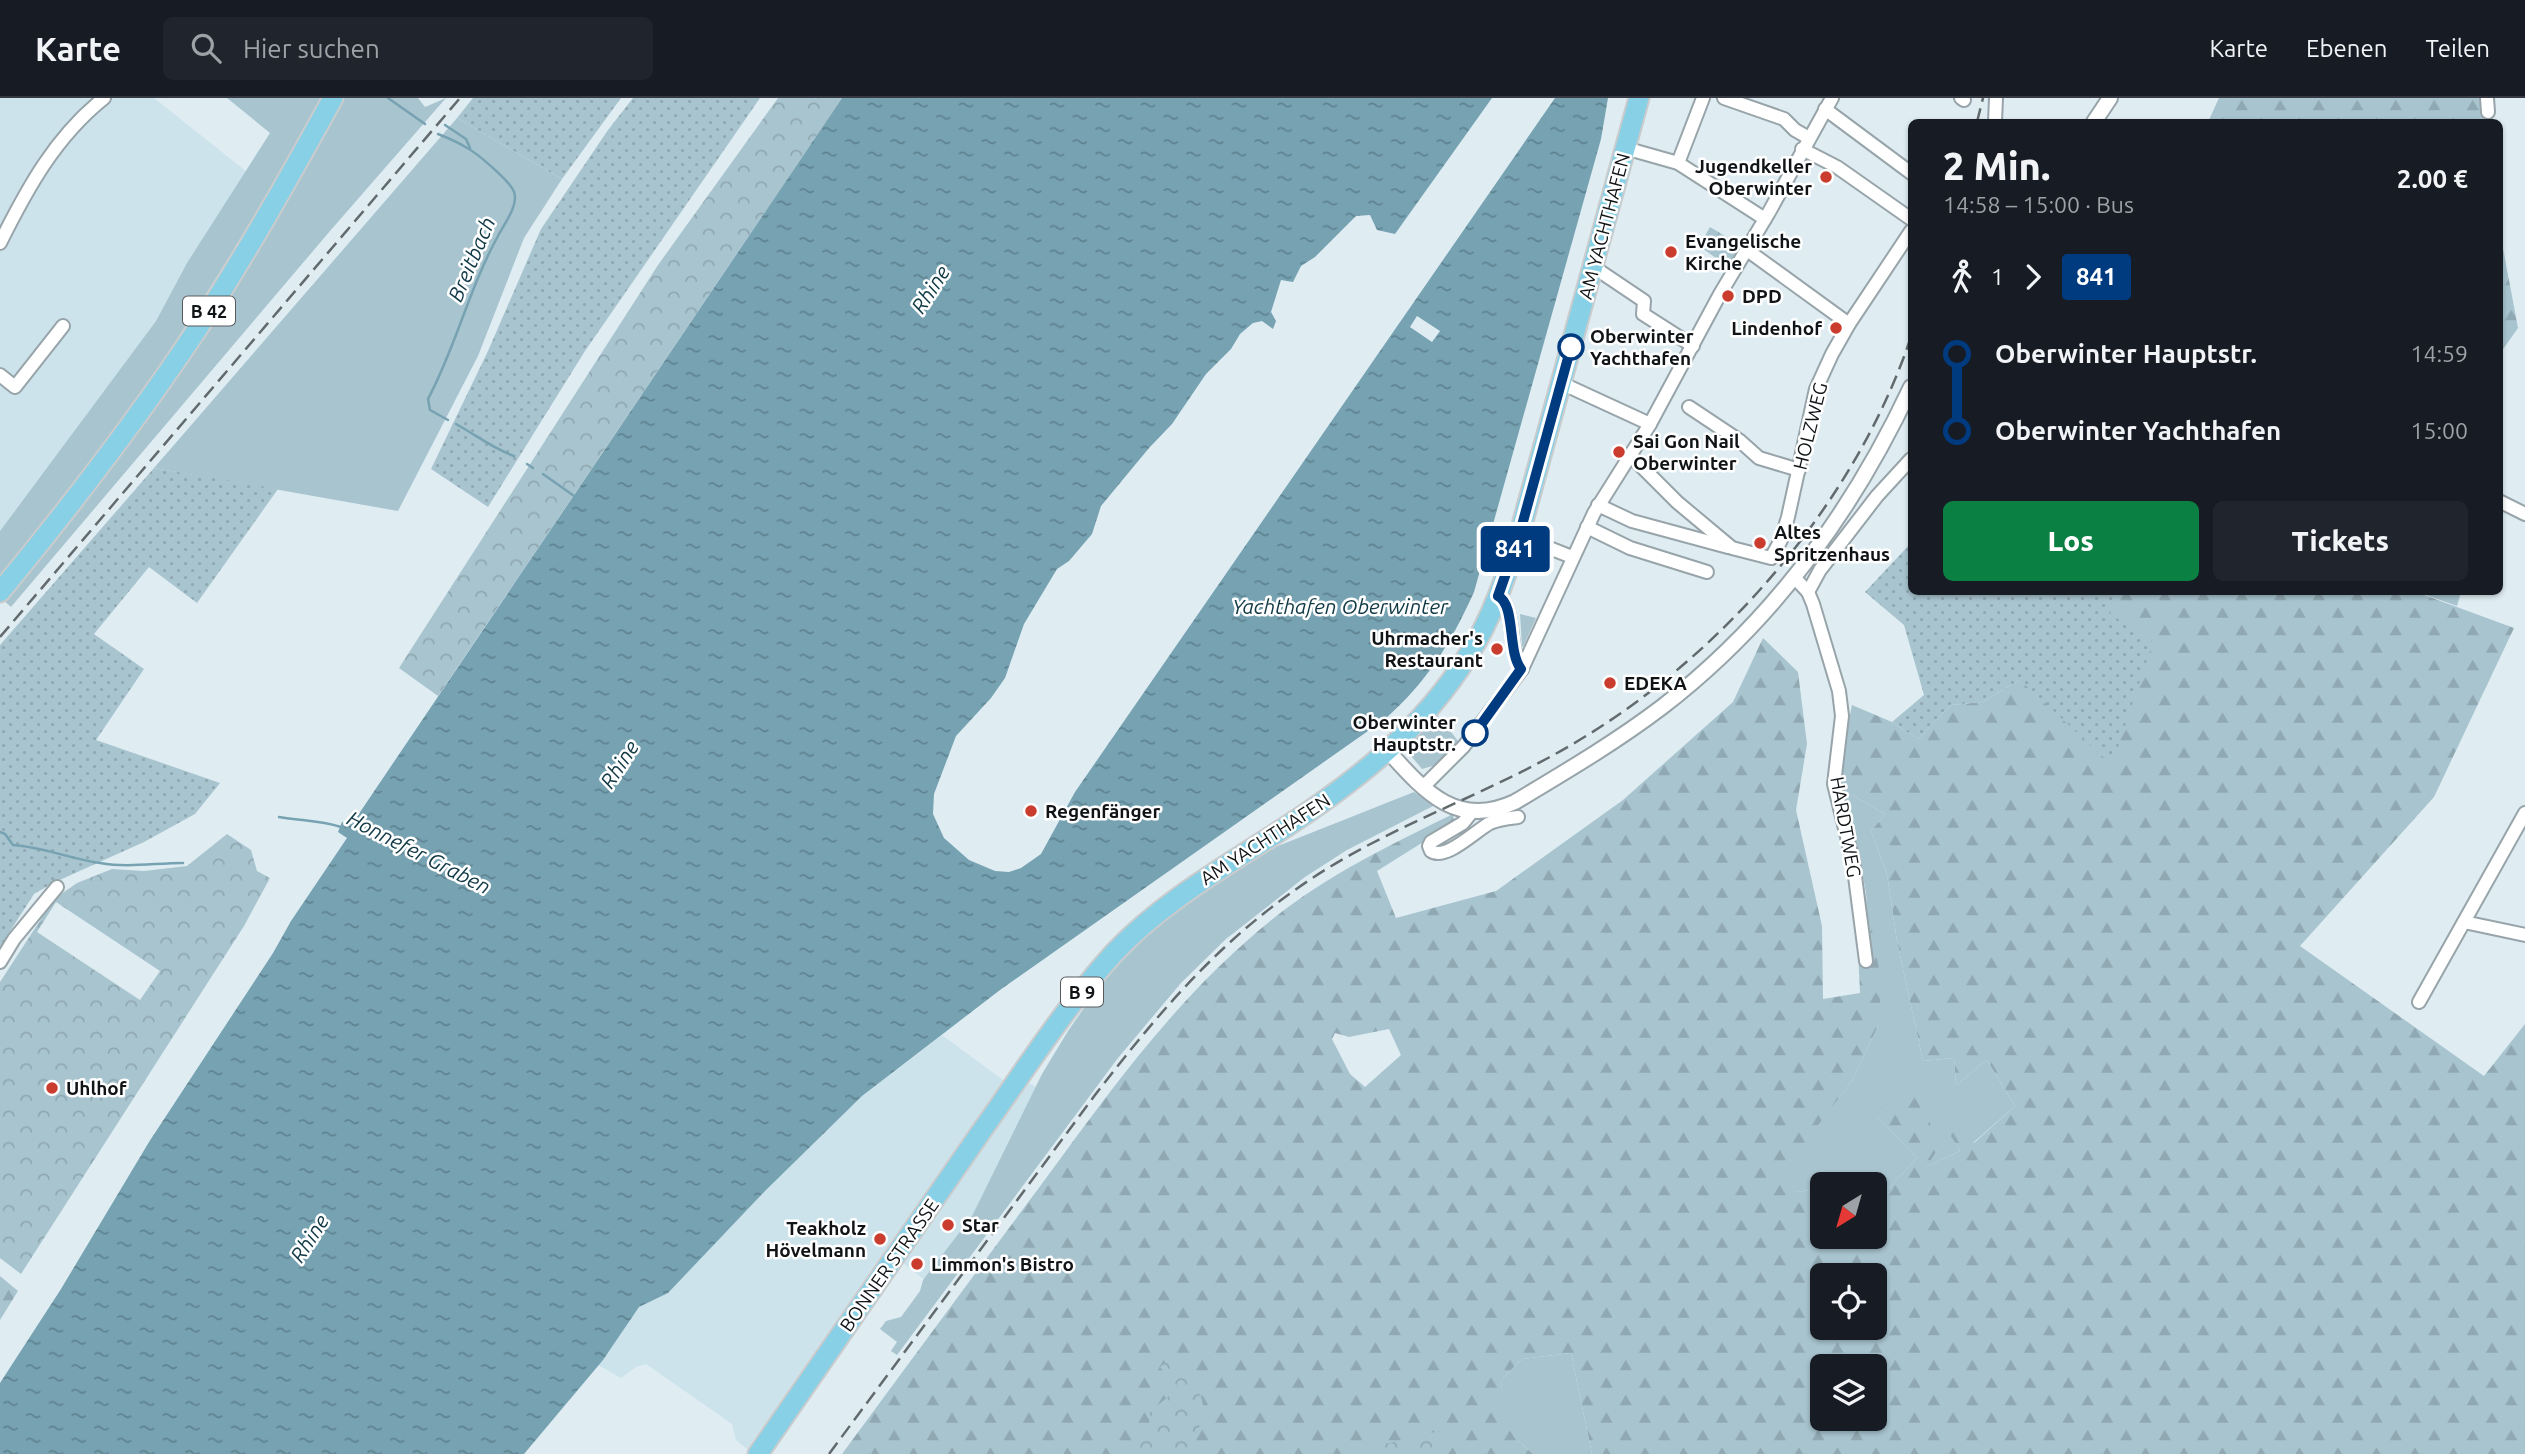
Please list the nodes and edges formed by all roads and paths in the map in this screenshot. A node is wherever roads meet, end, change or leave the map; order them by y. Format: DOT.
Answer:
graph roads {
  1 [pos="104,98"];
  2 [pos="333,98"];
  3 [pos="1639,98"];
  4 [pos="1703,98"];
  5 [pos="1724,98"];
  6 [pos="1996,98"];
  7 [pos="2110,98"];
  8 [pos="2487,98"];
  9 [pos="1825,102"];
  10 [pos="2488,112"];
  11 [pos="1995,119"];
  12 [pos="2096,119"];
  13 [pos="1806,144"];
  14 [pos="1625,148"];
  15 [pos="1678,163"];
  16 [pos="1908,171"];
  17 [pos="1908,217"];
  18 [pos="1765,219"];
  19 [pos="1908,236"];
  20 [pos="0,243"];
  21 [pos="1747,250"];
  22 [pos="1592,267"];
  23 [pos="1849,324"];
  24 [pos="63,326"];
  25 [pos="1690,350"];
  26 [pos="0,375"];
  27 [pos="1561,383"];
  28 [pos="1908,393"];
  29 [pos="1689,407"];
  30 [pos="1650,424"];
  31 [pos="1632,457"];
  32 [pos="1908,462"];
  33 [pos="1799,470"];
  34 [pos="2503,503"];
  35 [pos="1598,505"];
  36 [pos="2525,514"];
  37 [pos="1587,527"];
  38 [pos="1519,536"];
  39 [pos="1732,548"];
  40 [pos="1572,557"];
  41 [pos="1707,572"];
  42 [pos="1794,577"];
  43 [pos="0,592"];
  44 [pos="1808,592"];
  45 [pos="1498,596"];
  46 [pos="1521,669"];
  47 [pos="1388,751"];
  48 [pos="1423,787"];
  49 [pos="1471,813"];
  50 [pos="2525,813"];
  51 [pos="1518,817"];
  52 [pos="57,887"];
  53 [pos="2464,922"];
  54 [pos="2525,935"];
  55 [pos="1866,961"];
  56 [pos="0,962"];
  57 [pos="2418,1002"];
  58 [pos="1021,1075"];
  59 [pos="758,1454"];
  1 -- 20 [label="street"];
  2 -- 43 [label="main road, B 42"];
  3 -- 14 [label="main road, AM YACHTHAFEN / B 9"];
  4 -- 15 [label="street"];
  5 -- 13 [label="street"];
  6 -- 11 [label="street"];
  7 -- 12 [label="street"];
  8 -- 10 [label="street"];
  9 -- 13 [label="street"];
  9 -- 16 [label="street"];
  13 -- 17 [label="street"];
  13 -- 18 [label="street"];
  14 -- 15 [label="street"];
  14 -- 22 [label="main road, AM YACHTHAFEN / B 9"];
  15 -- 18 [label="street"];
  18 -- 21 [label="street"];
  19 -- 23 [label="street, HOLZWEG"];
  21 -- 23 [label="street"];
  21 -- 25 [label="street"];
  22 -- 25 [label="street"];
  22 -- 27 [label="main road, AM YACHTHAFEN / B 9"];
  23 -- 33 [label="street, HOLZWEG"];
  24 -- 26 [label="street"];
  25 -- 30 [label="street"];
  27 -- 30 [label="street"];
  27 -- 38 [label="main road, AM YACHTHAFEN / B 9"];
  28 -- 42 [label="street"];
  29 -- 33 [label="street"];
  30 -- 31 [label="street"];
  31 -- 35 [label="street"];
  31 -- 39 [label="street"];
  32 -- 44 [label="street"];
  33 -- 39 [label="street, HOLZWEG"];
  34 -- 36 [label="street"];
  35 -- 37 [label="street"];
  35 -- 39 [label="street"];
  37 -- 40 [label="street"];
  37 -- 41 [label="street"];
  38 -- 40 [label="street"];
  38 -- 45 [label="main road, AM YACHTHAFEN / B 9"];
  40 -- 46 [label="street"];
  42 -- 44 [label="street, HARDTWEG"];
  42 -- 49 [label="street"];
  44 -- 55 [label="street, HARDTWEG"];
  45 -- 46 [label="street"];
  45 -- 47 [label="main road, AM YACHTHAFEN / B 9"];
  46 -- 48 [label="street"];
  47 -- 48 [label="street"];
  47 -- 58 [label="main road, AM YACHTHAFEN / B 9"];
  48 -- 49 [label="street"];
  49 -- 51 [label="street"];
  50 -- 53 [label="street"];
  52 -- 56 [label="street"];
  53 -- 54 [label="street"];
  53 -- 57 [label="street"];
  58 -- 59 [label="main road, BONNER STRASSE / B 9"];
}
